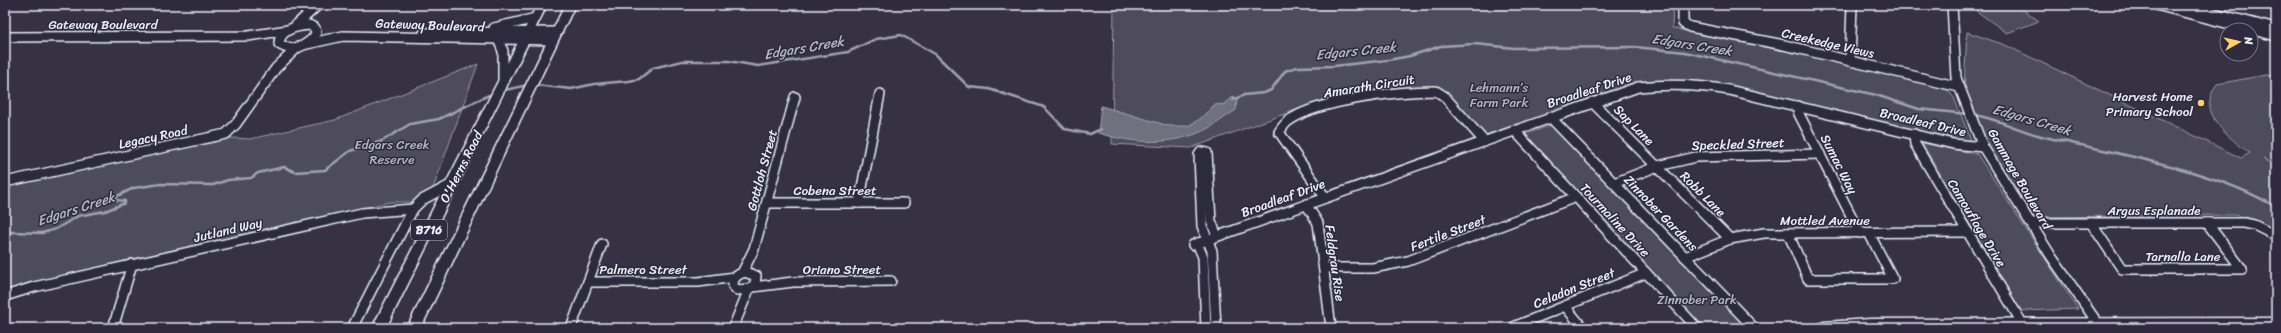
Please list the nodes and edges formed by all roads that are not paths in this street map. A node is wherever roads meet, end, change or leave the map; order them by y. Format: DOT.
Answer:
graph roads {
  1 [pos="319,5"];
  2 [pos="542,5"];
  3 [pos="570,5"];
  4 [pos="1683,5"];
  5 [pos="1851,5"];
  6 [pos="1952,5"];
  7 [pos="2156,5"];
  8 [pos="2184,5"];
  9 [pos="536,18"];
  10 [pos="314,27"];
  11 [pos="291,28"];
  12 [pos="2276,29"];
  13 [pos="477,32"];
  14 [pos="248,36"];
  15 [pos="343,36"];
  16 [pos="388,36"];
  17 [pos="526,36"];
  18 [pos="555,36"];
  19 [pos="2276,36"];
  20 [pos="5,37"];
  21 [pos="498,39"];
  22 [pos="279,44"];
  23 [pos="307,44"];
  24 [pos="298,47"];
  25 [pos="1850,61"];
  26 [pos="276,68"];
  27 [pos="503,82"];
  28 [pos="1959,86"];
  29 [pos="880,94"];
  30 [pos="795,97"];
  31 [pos="1592,102"];
  32 [pos="1798,106"];
  33 [pos="1550,117"];
  34 [pos="1514,130"];
  35 [pos="1914,134"];
  36 [pos="1483,140"];
  37 [pos="1983,147"];
  38 [pos="1820,154"];
  39 [pos="1658,166"];
  40 [pos="5,182"];
  41 [pos="1614,183"];
  42 [pos="452,184"];
  43 [pos="1325,197"];
  44 [pos="1576,197"];
  45 [pos="767,203"];
  46 [pos="859,203"];
  47 [pos="904,203"];
  48 [pos="1306,204"];
  49 [pos="413,209"];
  50 [pos="2030,223"];
  51 [pos="2091,223"];
  52 [pos="2207,223"];
  53 [pos="1968,232"];
  54 [pos="1788,233"];
  55 [pos="1865,233"];
  56 [pos="1217,236"];
  57 [pos="2276,236"];
  58 [pos="1730,239"];
  59 [pos="1207,240"];
  60 [pos="602,244"];
  61 [pos="754,248"];
  62 [pos="1685,257"];
  63 [pos="132,264"];
  64 [pos="1324,268"];
  65 [pos="1646,273"];
  66 [pos="754,274"];
  67 [pos="588,282"];
  68 [pos="737,282"];
  69 [pos="793,282"];
  70 [pos="891,282"];
  71 [pos="751,288"];
  72 [pos="5,296"];
  73 [pos="1565,306"];
  74 [pos="2022,323"];
  75 [pos="2276,323"];
  76 [pos="734,324"];
  77 [pos="2099,326"];
  78 [pos="113,328"];
  79 [pos="352,328"];
  80 [pos="379,328"];
  81 [pos="414,328"];
  82 [pos="570,328"];
  83 [pos="1206,328"];
  84 [pos="1216,328"];
  85 [pos="1331,328"];
  86 [pos="1511,328"];
  87 [pos="1583,328"];
  88 [pos="1697,328"];
  89 [pos="1754,328"];
  90 [pos="1824,328"];
  1 -- 10 [label="street"];
  1 -- 11 [label="street"];
  2 -- 9 [label="main road, O'Herns Road / B716"];
  3 -- 18 [label="main road, O'Herns Road / B716"];
  4 -- 25 [label="street, Creekedge Views"];
  5 -- 25 [label="street"];
  6 -- 28 [label="street, Gammage Boulevard"];
  7 -- 19 [label="street"];
  8 -- 12 [label="street"];
  9 -- 13 [label="street"];
  9 -- 17 [label="main road, O'Herns Road / B716"];
  10 -- 11 [label="street, Gateway Boulevard"];
  10 -- 15 [label="street"];
  10 -- 23 [label="street"];
  11 -- 14 [label="street, Gateway Boulevard"];
  11 -- 22 [label="street"];
  13 -- 16 [label="street"];
  13 -- 17 [label="street"];
  14 -- 20 [label="street, Gateway Boulevard"];
  14 -- 22 [label="street, Gateway Boulevard"];
  15 -- 16 [label="street, Gateway Boulevard"];
  15 -- 23 [label="street, Gateway Boulevard"];
  16 -- 21 [label="street, Gateway Boulevard"];
  17 -- 18 [label="street, Gateway Boulevard"];
  17 -- 21 [label="street, Gateway Boulevard"];
  17 -- 27 [label="main road, O'Herns Road / B716"];
  18 -- 81 [label="main road, O'Herns Road / B716"];
  21 -- 27 [label="street"];
  22 -- 24 [label="street, Gateway Boulevard"];
  22 -- 26 [label="street, Legacy Road"];
  23 -- 24 [label="street, Gateway Boulevard"];
  24 -- 26 [label="street, Legacy Road"];
  25 -- 28 [label="street, Creekedge Views"];
  26 -- 40 [label="street, Legacy Road"];
  27 -- 42 [label="main road, O'Herns Road / B716"];
  28 -- 37 [label="street, Gammage Boulevard"];
  29 -- 46 [label="street"];
  30 -- 45 [label="street, Gottloh Street"];
  31 -- 32 [label="street, Broadleaf Drive"];
  31 -- 33 [label="street, Broadleaf Drive"];
  31 -- 39 [label="street, Sap Lane"];
  32 -- 35 [label="street, Broadleaf Drive"];
  32 -- 38 [label="street, Sumac Way"];
  33 -- 34 [label="street, Broadleaf Drive"];
  33 -- 41 [label="street, Zinnober Gardens"];
  34 -- 36 [label="street, Broadleaf Drive"];
  34 -- 44 [label="street, Tourmaline Drive"];
  35 -- 37 [label="street, Broadleaf Drive"];
  35 -- 53 [label="street, Camouflage Drive"];
  36 -- 43 [label="street, Broadleaf Drive"];
  36 -- 43 [label="street, Amarath Circuit"];
  37 -- 50 [label="street, Gammage Boulevard"];
  38 -- 39 [label="street, Speckled Street"];
  38 -- 55 [label="street, Sumac Way"];
  39 -- 41 [label="street, Speckled Street"];
  39 -- 58 [label="street, Robb Lane"];
  41 -- 62 [label="street, Zinnober Gardens"];
  42 -- 49 [label="street"];
  42 -- 80 [label="main road, O'Herns Road / B716"];
  43 -- 48 [label="street, Broadleaf Drive"];
  44 -- 64 [label="street, Fertile Street"];
  44 -- 65 [label="street, Tourmaline Drive"];
  45 -- 46 [label="street, Cobena Street"];
  45 -- 61 [label="street, Gottloh Street"];
  46 -- 47 [label="street, Cobena Street"];
  48 -- 56 [label="street, Broadleaf Drive"];
  48 -- 64 [label="street, Feldgrau Rise"];
  49 -- 63 [label="street, Jutland Way"];
  49 -- 79 [label="street"];
  50 -- 51 [label="street, Argus Esplanade"];
  50 -- 77 [label="street, Gammage Boulevard"];
  51 -- 52 [label="street, Argus Esplanade"];
  51 -- 52 [label="street, Tarnalla Lane"];
  52 -- 57 [label="street, Argus Esplanade"];
  53 -- 55 [label="street, Mottled Avenue"];
  53 -- 74 [label="street, Camouflage Drive"];
  54 -- 55 [label="street, Mottled Avenue"];
  54 -- 55 [label="street, Sumac Way"];
  54 -- 58 [label="street, Mottled Avenue"];
  56 -- 59 [label="street, Broadleaf Drive"];
  56 -- 59 [label="street"];
  58 -- 62 [label="street, Mottled Avenue"];
  59 -- 83 [label="street, Broadleaf Drive"];
  59 -- 84 [label="street"];
  60 -- 67 [label="street"];
  61 -- 66 [label="street, Gottloh Street"];
  61 -- 68 [label="street, Gottloh Street"];
  62 -- 89 [label="street, Zinnober Gardens"];
  63 -- 72 [label="street, Jutland Way"];
  63 -- 78 [label="street"];
  64 -- 85 [label="street, Feldgrau Rise"];
  65 -- 73 [label="street, Celadon Street"];
  65 -- 88 [label="street, Tourmaline Drive"];
  66 -- 68 [label="street, Oriano Street"];
  66 -- 69 [label="street, Oriano Street"];
  66 -- 71 [label="street, Gottloh Street"];
  67 -- 68 [label="street, Palmero Street"];
  67 -- 82 [label="street"];
  68 -- 71 [label="street, Oriano Street"];
  68 -- 76 [label="street, Gottloh Street"];
  69 -- 70 [label="street, Oriano Street"];
  69 -- 71 [label="street, Oriano Street"];
  71 -- 76 [label="street, Gottloh Street"];
  73 -- 86 [label="street, Celadon Street"];
  73 -- 87 [label="street"];
  74 -- 77 [label="main road"];
  74 -- 90 [label="main road"];
  75 -- 77 [label="main road"];
}
